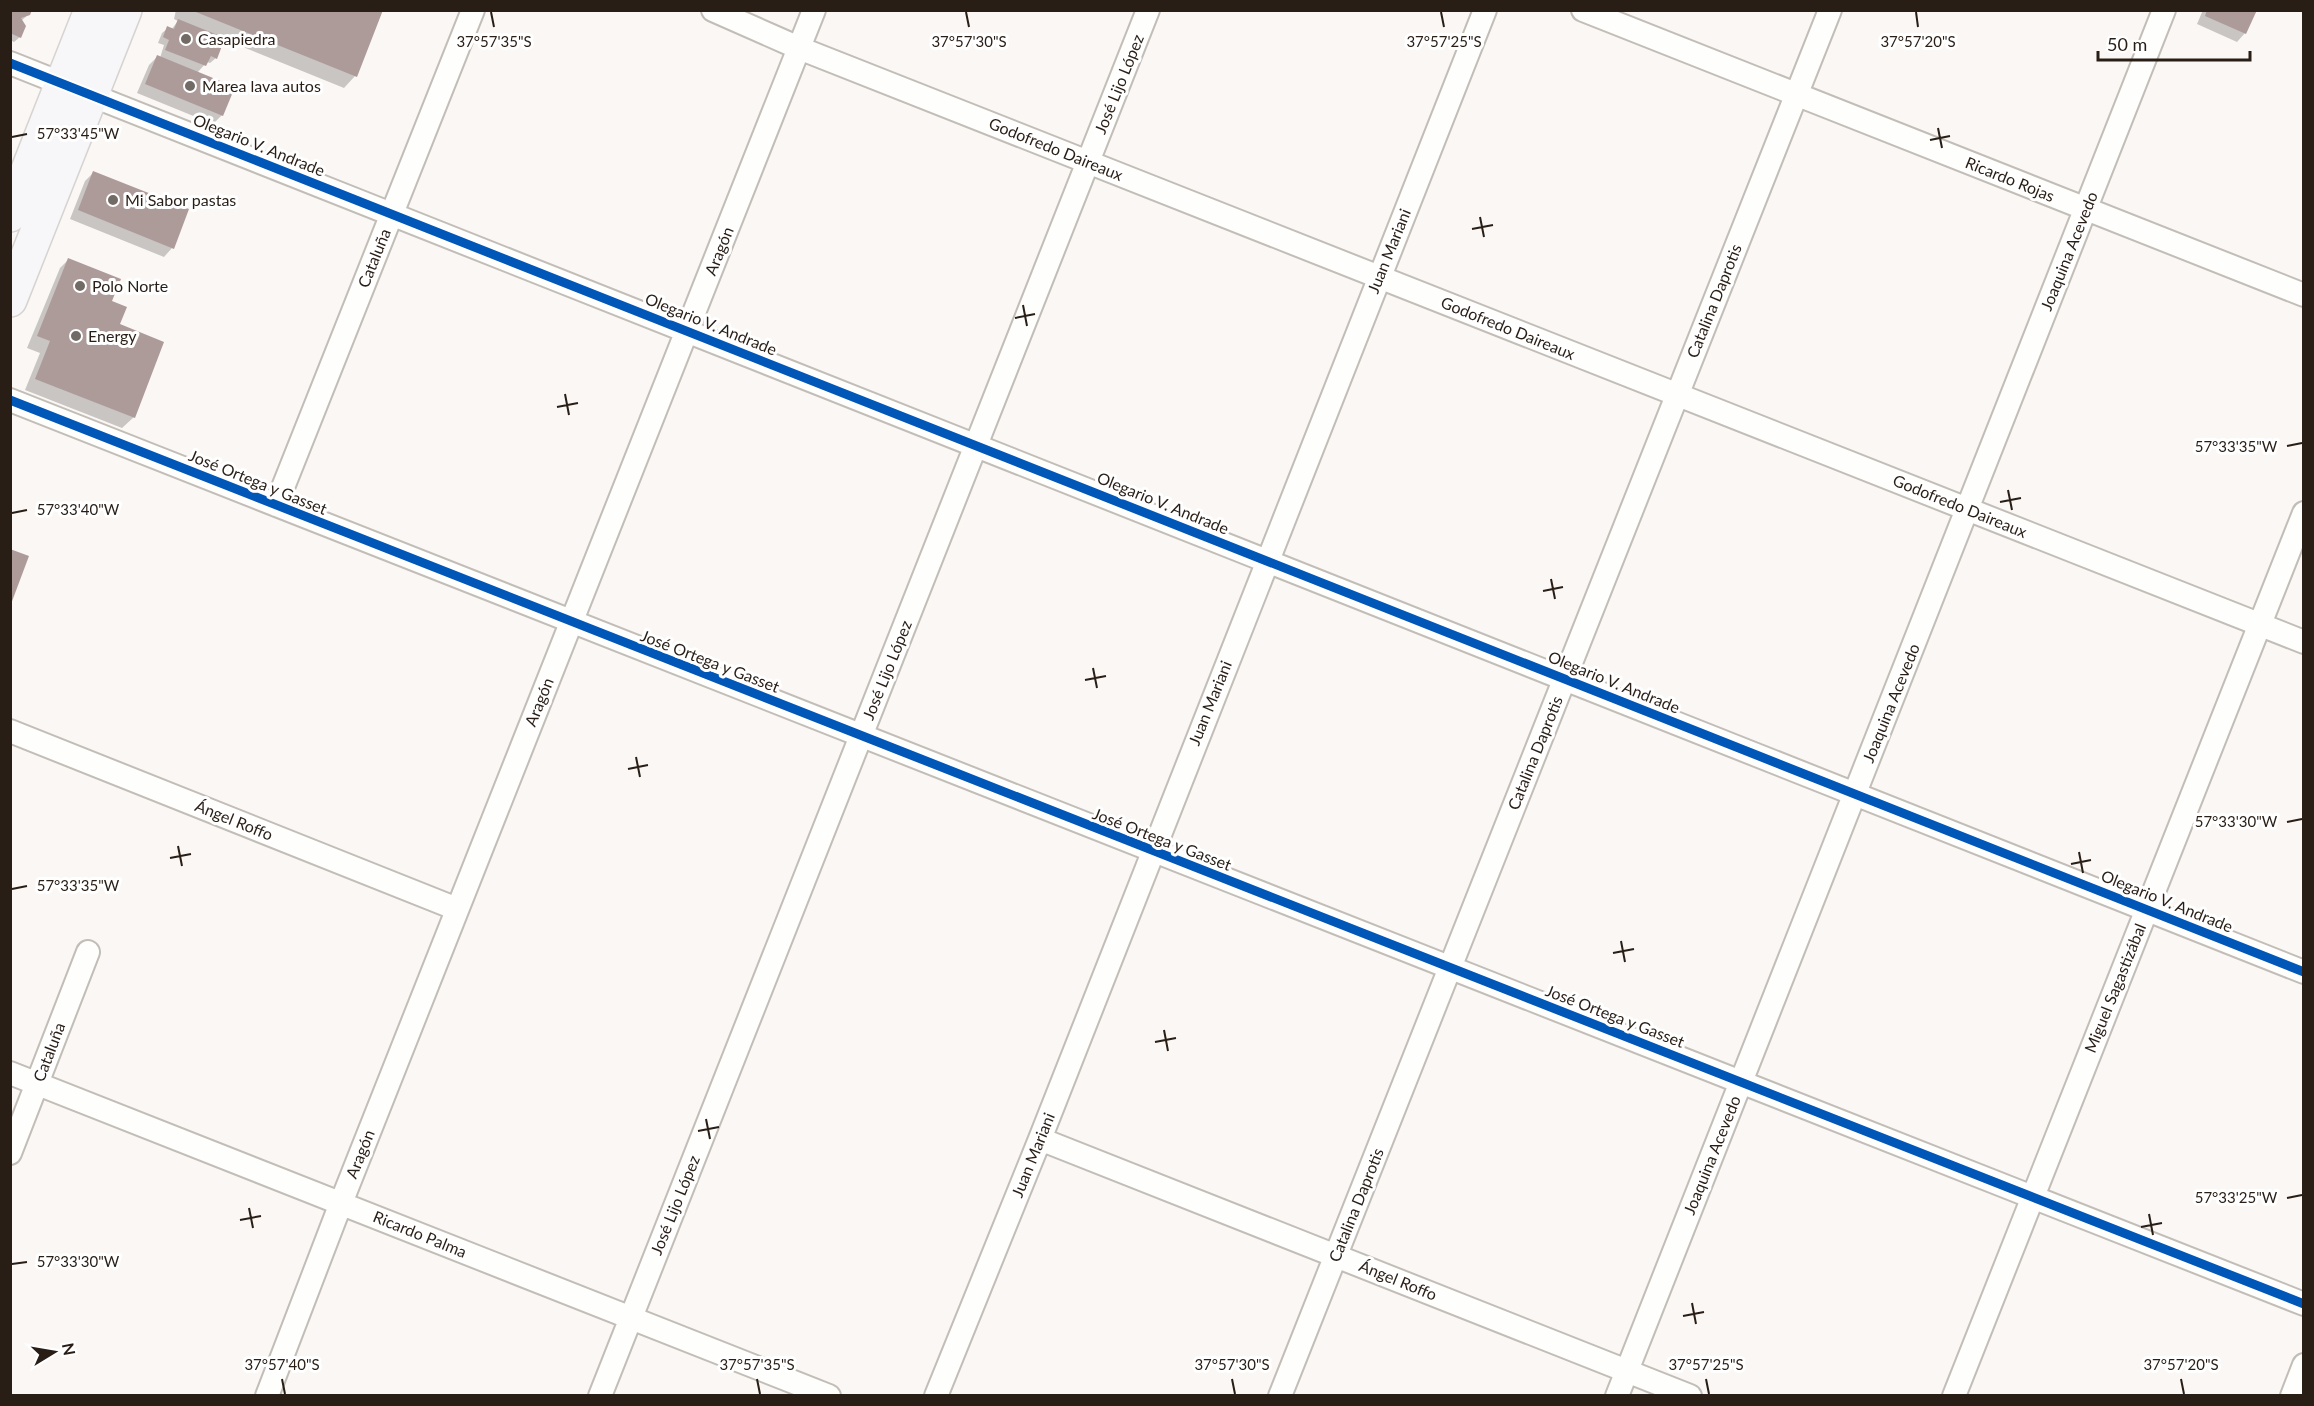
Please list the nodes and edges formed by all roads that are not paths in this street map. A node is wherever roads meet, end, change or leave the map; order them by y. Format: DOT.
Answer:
graph roads {
  1 [pos="91,10"];
  2 [pos="125,10"];
  3 [pos="473,10"];
  4 [pos="713,10"];
  5 [pos="814,10"];
  6 [pos="1148,10"];
  7 [pos="1485,10"];
  8 [pos="1583,10"];
  9 [pos="1830,10"];
  10 [pos="2164,10"];
  11 [pos="799,48"];
  12 [pos="10,63"];
  13 [pos="77,89"];
  14 [pos="1796,95"];
  15 [pos="1088,162"];
  16 [pos="2086,209"];
  17 [pos="392,214"];
  18 [pos="10,215"];
  19 [pos="1379,277"];
  20 [pos="2304,296"];
  21 [pos="10,300"];
  22 [pos="687,331"];
  23 [pos="1677,395"];
  24 [pos="10,400"];
  25 [pos="976,446"];
  26 [pos="276,506"];
  27 [pos="1967,509"];
  28 [pos="2304,513"];
  29 [pos="1267,561"];
  30 [pos="572,622"];
  31 [pos="2259,625"];
  32 [pos="2304,642"];
  33 [pos="1565,679"];
  34 [pos="10,731"];
  35 [pos="861,736"];
  36 [pos="1855,794"];
  37 [pos="1152,850"];
  38 [pos="457,909"];
  39 [pos="2146,909"];
  40 [pos="88,952"];
  41 [pos="1450,968"];
  42 [pos="2304,972"];
  43 [pos="10,1073"];
  44 [pos="1741,1082"];
  45 [pos="37,1083"];
  46 [pos="1040,1139"];
  47 [pos="10,1153"];
  48 [pos="2032,1197"];
  49 [pos="341,1203"];
  50 [pos="1336,1256"];
  51 [pos="2304,1304"];
  52 [pos="631,1317"];
  53 [pos="2304,1365"];
  54 [pos="1627,1371"];
  55 [pos="267,1395"];
  56 [pos="600,1395"];
  57 [pos="829,1395"];
  58 [pos="936,1395"];
  59 [pos="1280,1395"];
  60 [pos="1617,1395"];
  61 [pos="1690,1395"];
  62 [pos="1954,1395"];
  63 [pos="2292,1395"];
  1 -- 13 [label="main road"];
  2 -- 13 [label="main road"];
  3 -- 17 [label="street, Cataluña"];
  4 -- 11 [label="street, Godofredo Daireaux"];
  5 -- 11 [label="street, Aragón"];
  6 -- 15 [label="street, José Lijo López"];
  7 -- 19 [label="street, Juan Mariani"];
  8 -- 14 [label="street, Ricardo Rojas"];
  9 -- 14 [label="street, Catalina Daprotis"];
  10 -- 16 [label="street, Joaquina Acevedo"];
  11 -- 15 [label="street, Godofredo Daireaux"];
  11 -- 22 [label="street, Aragón"];
  12 -- 13 [label="street, Olegario V. Andrade"];
  13 -- 17 [label="street, Olegario V. Andrade"];
  13 -- 18 [label="main road"];
  13 -- 21 [label="main road"];
  14 -- 16 [label="street, Ricardo Rojas"];
  14 -- 23 [label="street, Catalina Daprotis"];
  15 -- 19 [label="street, Godofredo Daireaux"];
  15 -- 25 [label="street, José Lijo López"];
  16 -- 20 [label="street, Ricardo Rojas"];
  16 -- 27 [label="street, Joaquina Acevedo"];
  17 -- 22 [label="street, Olegario V. Andrade"];
  17 -- 26 [label="street, Cataluña"];
  19 -- 23 [label="street, Godofredo Daireaux"];
  19 -- 29 [label="street, Juan Mariani"];
  22 -- 25 [label="street, Olegario V. Andrade"];
  22 -- 30 [label="street, Aragón"];
  23 -- 27 [label="street, Godofredo Daireaux"];
  23 -- 33 [label="street, Catalina Daprotis"];
  24 -- 26 [label="street, José Ortega y Gasset"];
  25 -- 29 [label="street, Olegario V. Andrade"];
  25 -- 35 [label="street, José Lijo López"];
  26 -- 30 [label="street, José Ortega y Gasset"];
  27 -- 31 [label="street, Godofredo Daireaux"];
  27 -- 36 [label="street, Joaquina Acevedo"];
  28 -- 31 [label="street, Miguel Sagastizábal"];
  29 -- 33 [label="street, Olegario V. Andrade"];
  29 -- 37 [label="street, Juan Mariani"];
  30 -- 35 [label="street, José Ortega y Gasset"];
  30 -- 38 [label="street, Aragón"];
  31 -- 32 [label="street, Godofredo Daireaux"];
  31 -- 39 [label="street, Miguel Sagastizábal"];
  33 -- 36 [label="street, Olegario V. Andrade"];
  33 -- 41 [label="street, Catalina Daprotis"];
  34 -- 38 [label="street, Ángel Roffo"];
  35 -- 37 [label="street, José Ortega y Gasset"];
  35 -- 52 [label="street, José Lijo López"];
  36 -- 39 [label="street, Olegario V. Andrade"];
  36 -- 44 [label="street, Joaquina Acevedo"];
  37 -- 41 [label="street, José Ortega y Gasset"];
  37 -- 46 [label="street, Juan Mariani"];
  38 -- 49 [label="street, Aragón"];
  39 -- 42 [label="street, Olegario V. Andrade"];
  39 -- 48 [label="street, Miguel Sagastizábal"];
  40 -- 45 [label="street, Cataluña"];
  41 -- 44 [label="street, José Ortega y Gasset"];
  41 -- 50 [label="street, Catalina Daprotis"];
  43 -- 45 [label="street, Ricardo Palma"];
  44 -- 48 [label="street, José Ortega y Gasset"];
  44 -- 54 [label="street, Joaquina Acevedo"];
  45 -- 47 [label="street, Cataluña"];
  45 -- 49 [label="street, Ricardo Palma"];
  46 -- 50 [label="street, Ángel Roffo"];
  46 -- 58 [label="street, Juan Mariani"];
  48 -- 51 [label="street, José Ortega y Gasset"];
  48 -- 62 [label="street, Miguel Sagastizábal"];
  49 -- 52 [label="street, Ricardo Palma"];
  49 -- 55 [label="street, Aragón"];
  50 -- 54 [label="street, Ángel Roffo"];
  50 -- 59 [label="street, Catalina Daprotis"];
  52 -- 56 [label="street, José Lijo López"];
  52 -- 57 [label="street, Ricardo Palma"];
  53 -- 63 [label="street"];
  54 -- 60 [label="street, Joaquina Acevedo"];
  54 -- 61 [label="street, Ángel Roffo"];
}
